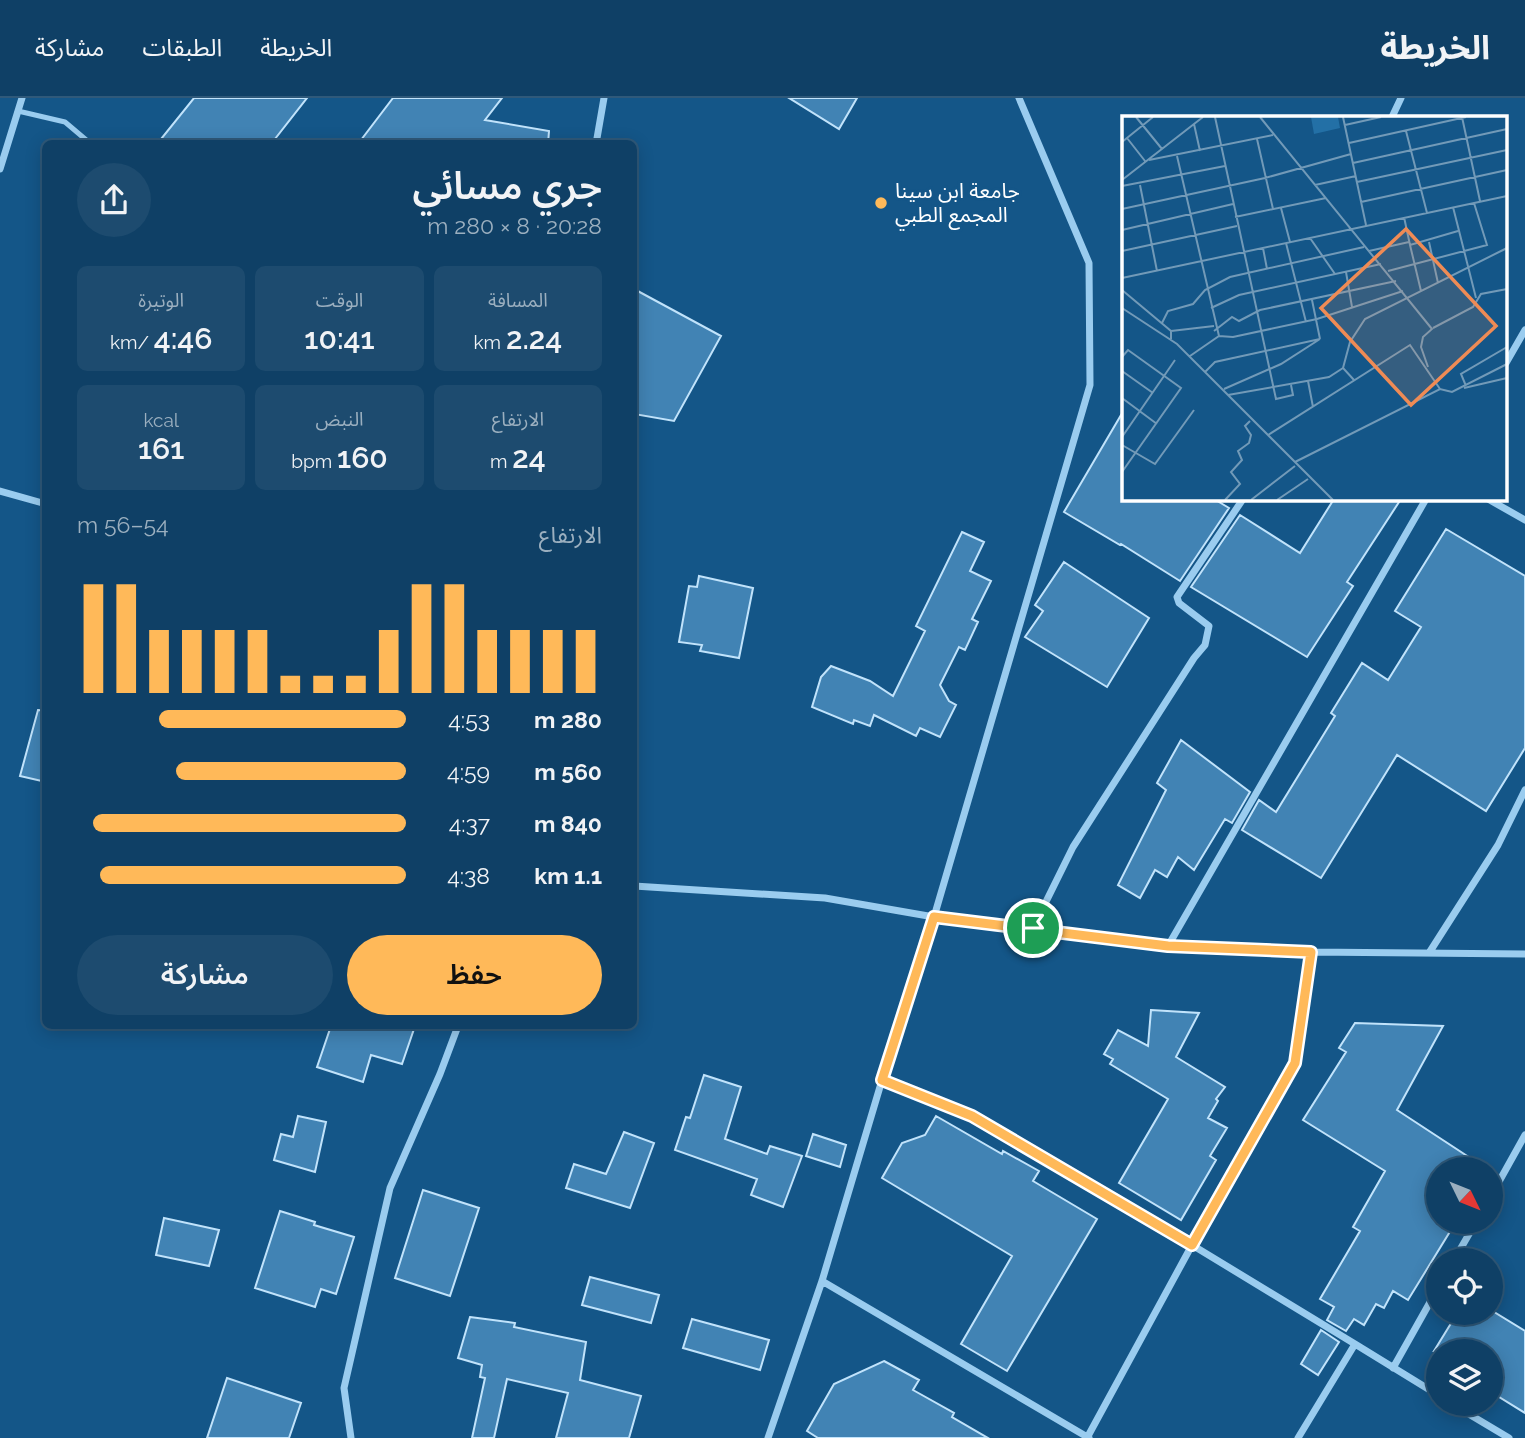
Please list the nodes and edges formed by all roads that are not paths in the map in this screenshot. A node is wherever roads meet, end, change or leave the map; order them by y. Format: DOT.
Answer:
graph roads {
  1 [pos="22,98"];
  2 [pos="604,98"];
  3 [pos="1019,98"];
  4 [pos="1401,98"];
  5 [pos="18,111"];
  6 [pos="1392,116"];
  7 [pos="85,140"];
  8 [pos="597,140"];
  9 [pos="0,169"];
  10 [pos="1525,330"];
  11 [pos="1508,360"];
  12 [pos="0,491"];
  13 [pos="1242,500"];
  14 [pos="1425,500"];
  15 [pos="1490,500"];
  16 [pos="42,503"];
  17 [pos="1525,520"];
  18 [pos="1525,790"];
  19 [pos="637,886"];
  20 [pos="934,917"];
  21 [pos="1033,928"];
  22 [pos="1168,946"];
  23 [pos="1311,952"];
  24 [pos="1429,953"];
  25 [pos="1525,954"];
  26 [pos="456,1029"];
  27 [pos="882,1080"];
  28 [pos="1525,1135"];
  29 [pos="1503,1174"];
  30 [pos="1192,1245"];
  31 [pos="822,1281"];
  32 [pos="1426,1309"];
  33 [pos="1355,1344"];
  34 [pos="1393,1368"];
  35 [pos="1426,1388"];
  36 [pos="1472,1416"];
  37 [pos="351,1438"];
  38 [pos="768,1438"];
  39 [pos="1088,1438"];
  40 [pos="1298,1438"];
  41 [pos="1509,1438"];
  1 -- 5 [label="street"];
  2 -- 8 [label="street"];
  3 -- 20 [label="street"];
  4 -- 6 [label="street"];
  5 -- 7 [label="lane"];
  5 -- 9 [label="street"];
  10 -- 11 [label="street"];
  12 -- 16 [label="street"];
  13 -- 21 [label="street"];
  14 -- 22 [label="street"];
  15 -- 17 [label="street"];
  18 -- 24 [label="street"];
  19 -- 20 [label="street"];
  20 -- 21 [label="street"];
  20 -- 27 [label="street"];
  21 -- 22 [label="street"];
  22 -- 23 [label="street"];
  23 -- 24 [label="street"];
  23 -- 30 [label="street"];
  24 -- 25 [label="street"];
  26 -- 37 [label="street"];
  27 -- 30 [label="street"];
  27 -- 31 [label="street"];
  28 -- 29 [label="street"];
  30 -- 33 [label="street"];
  30 -- 39 [label="street"];
  31 -- 38 [label="street"];
  31 -- 39 [label="street"];
  32 -- 34 [label="street"];
  33 -- 34 [label="street"];
  33 -- 40 [label="street"];
  34 -- 35 [label="street"];
  36 -- 41 [label="street"];
}
